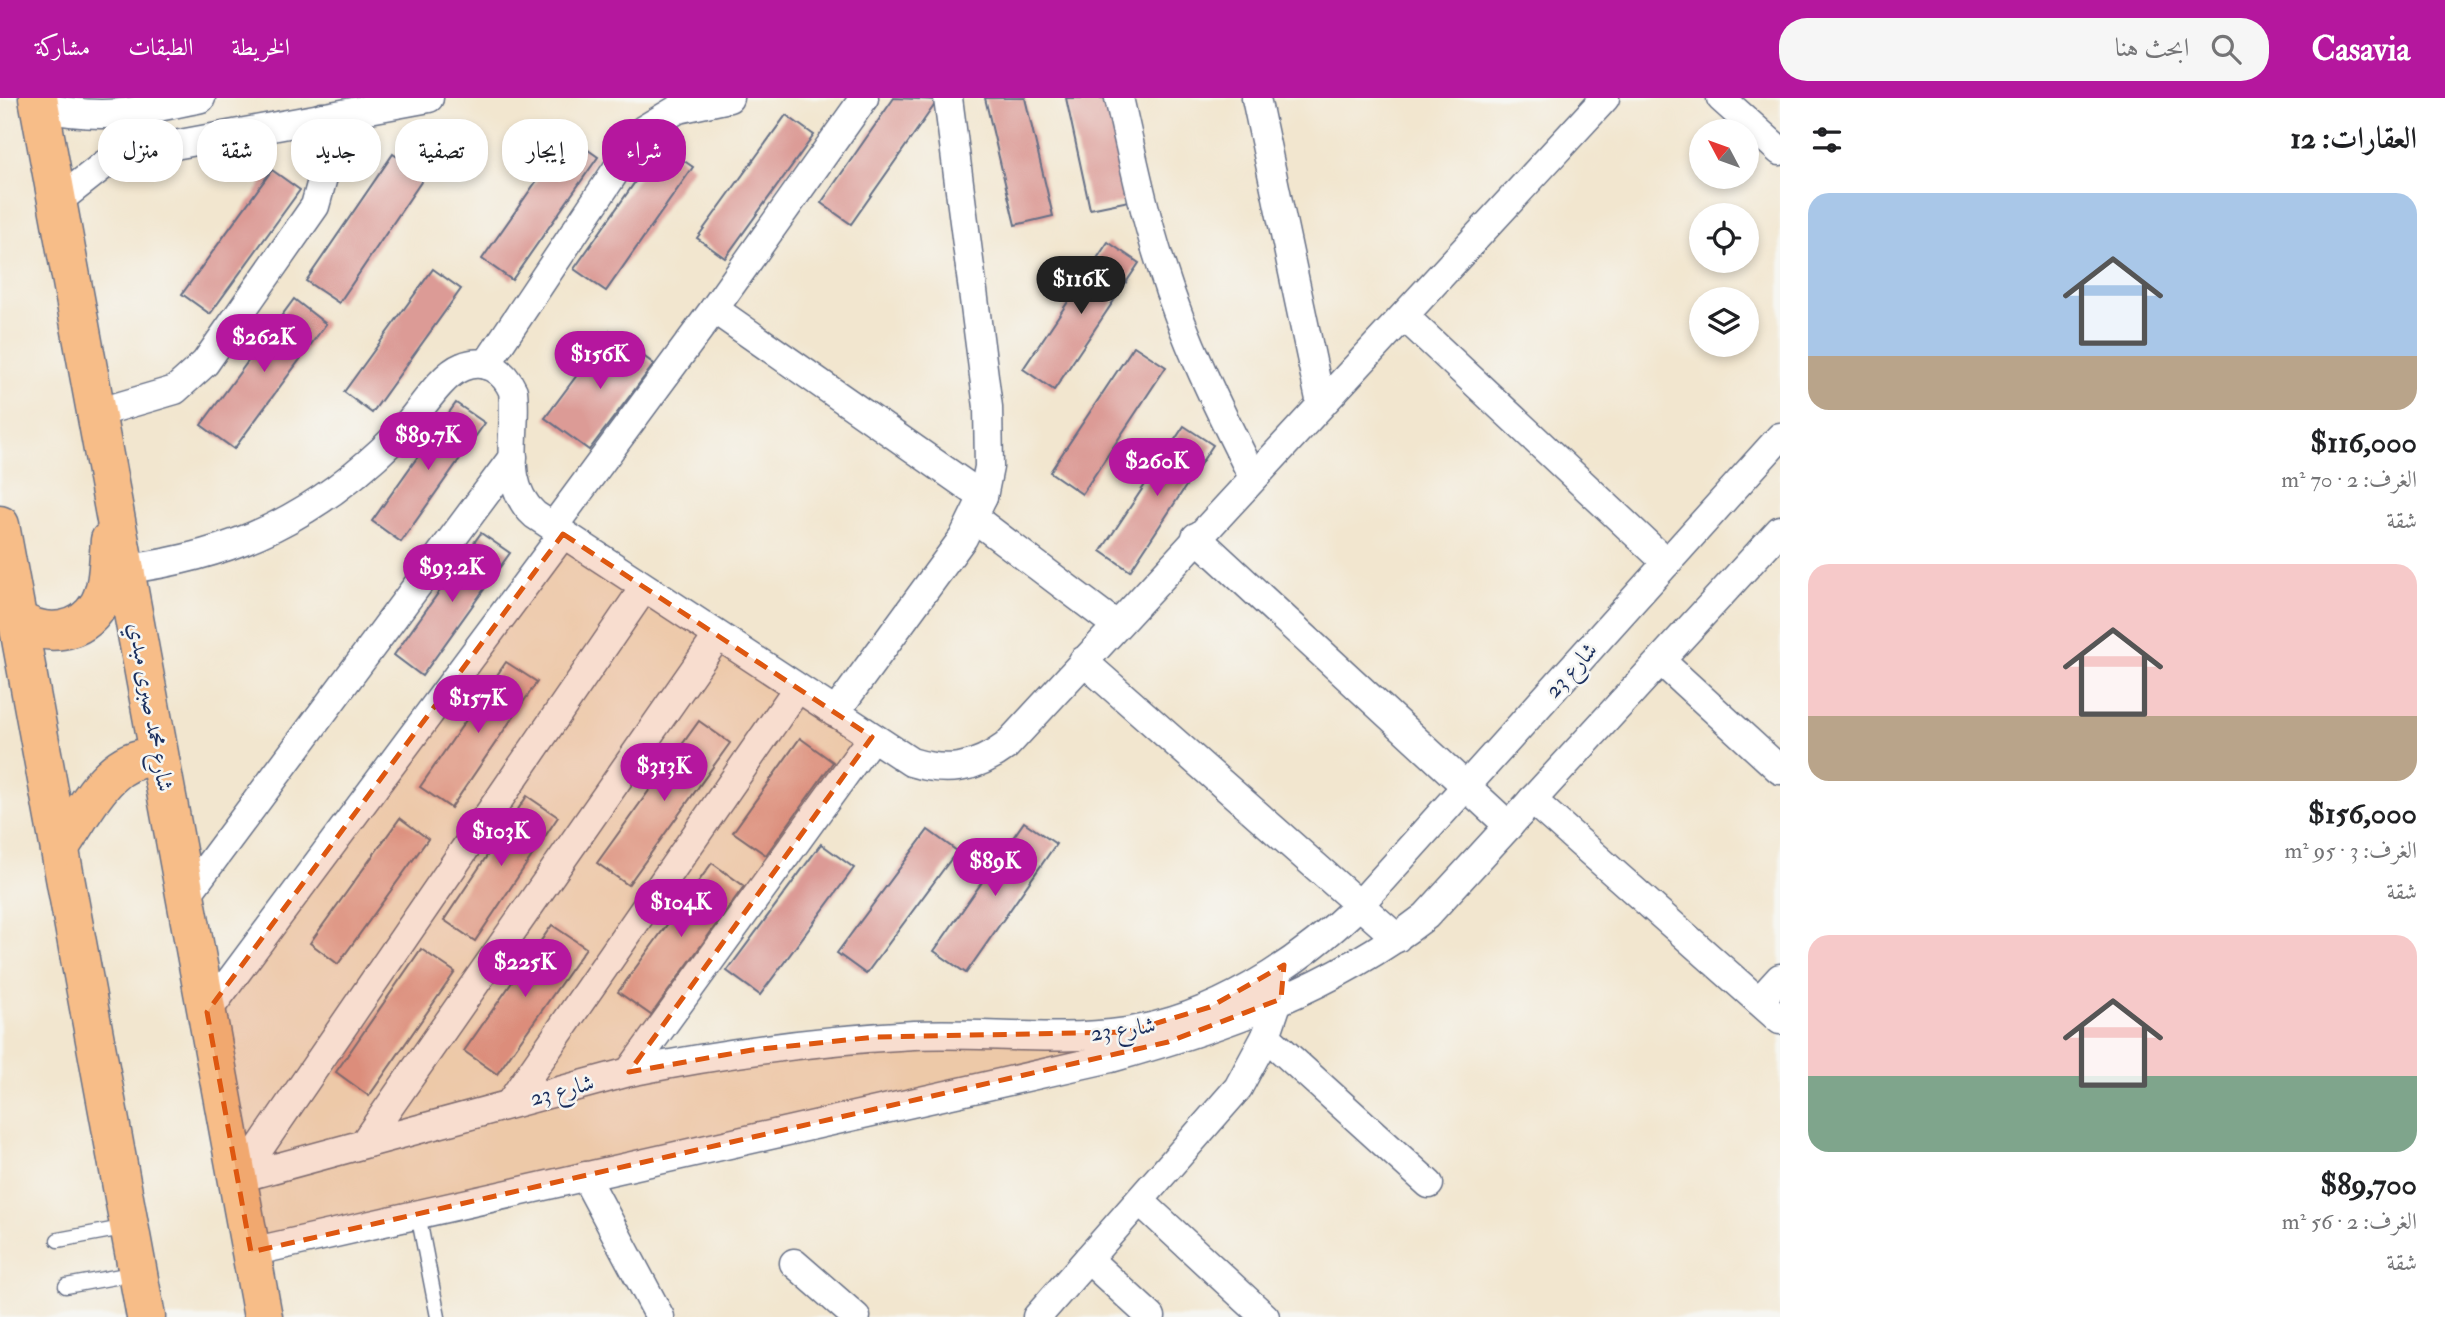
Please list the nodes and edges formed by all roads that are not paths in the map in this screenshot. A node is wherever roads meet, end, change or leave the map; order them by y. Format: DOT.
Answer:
graph roads {
  1 [pos="201,98"];
  2 [pos="429,98"];
  3 [pos="729,98"];
  4 [pos="863,98"];
  5 [pos="948,98"];
  6 [pos="1119,98"];
  7 [pos="1256,98"];
  8 [pos="1605,98"];
  9 [pos="1721,98"];
  10 [pos="39,102"];
  11 [pos="322,117"];
  12 [pos="1780,151"];
  13 [pos="58,201"];
  14 [pos="714,309"];
  15 [pos="1405,316"];
  16 [pos="486,365"];
  17 [pos="1321,404"];
  18 [pos="97,413"];
  19 [pos="1780,437"];
  20 [pos="513,457"];
  21 [pos="1253,477"];
  22 [pos="114,504"];
  23 [pos="978,508"];
  24 [pos="0,525"];
  25 [pos="558,530"];
  26 [pos="1780,530"];
  27 [pos="1196,537"];
  28 [pos="1667,563"];
  29 [pos="127,569"];
  30 [pos="644,588"];
  31 [pos="18,621"];
  32 [pos="1116,625"];
  33 [pos="717,637"];
  34 [pos="1083,661"];
  35 [pos="1661,661"];
  36 [pos="797,689"];
  37 [pos="835,713"];
  38 [pos="872,737"];
  39 [pos="159,758"];
  40 [pos="1780,770"];
  41 [pos="1467,786"];
  42 [pos="1532,800"];
  43 [pos="1509,826"];
  44 [pos="60,847"];
  45 [pos="186,896"];
  46 [pos="1360,904"];
  47 [pos="1397,939"];
  48 [pos="1284,965"];
  49 [pos="1780,978"];
  50 [pos="1280,999"];
  51 [pos="1759,1001"];
  52 [pos="207,1012"];
  53 [pos="1780,1020"];
  54 [pos="1266,1036"];
  55 [pos="629,1072"];
  56 [pos="510,1103"];
  57 [pos="365,1143"];
  58 [pos="585,1176"];
  59 [pos="240,1178"];
  60 [pos="1429,1184"];
  61 [pos="1141,1202"];
  62 [pos="418,1214"];
  63 [pos="130,1227"];
  64 [pos="58,1240"];
  65 [pos="251,1252"];
  66 [pos="1088,1259"];
  67 [pos="794,1263"];
  68 [pos="138,1273"];
  69 [pos="66,1286"];
  70 [pos="146,1317"];
  71 [pos="263,1317"];
  72 [pos="438,1317"];
  73 [pos="660,1317"];
  74 [pos="856,1317"];
  75 [pos="1037,1317"];
  76 [pos="1152,1317"];
  77 [pos="1265,1317"];
  1 -- 10 [label="street"];
  2 -- 11 [label="street"];
  3 -- 16 [label="street"];
  4 -- 14 [label="street"];
  5 -- 23 [label="street"];
  6 -- 21 [label="street"];
  7 -- 17 [label="street"];
  8 -- 15 [label="street"];
  9 -- 12 [label="street"];
  10 -- 13 [label="main road, شارع محمد صبرى مبدي"];
  11 -- 13 [label="street"];
  11 -- 18 [label="street"];
  13 -- 18 [label="main road, شارع محمد صبرى مبدي"];
  14 -- 23 [label="street"];
  14 -- 25 [label="street"];
  15 -- 17 [label="street"];
  15 -- 28 [label="street"];
  16 -- 20 [label="street"];
  16 -- 29 [label="street"];
  17 -- 21 [label="street"];
  18 -- 22 [label="main road, شارع محمد صبرى مبدي"];
  19 -- 28 [label="street, شارع 23"];
  20 -- 25 [label="street"];
  20 -- 45 [label="street"];
  21 -- 27 [label="street"];
  22 -- 29 [label="main road, شارع محمد صبرى مبدي"];
  22 -- 31 [label="main road"];
  23 -- 32 [label="street"];
  23 -- 37 [label="street"];
  24 -- 31 [label="main road"];
  25 -- 30 [label="street"];
  25 -- 52 [label="street"];
  26 -- 35 [label="street, شارع 23"];
  27 -- 32 [label="street"];
  27 -- 41 [label="street"];
  28 -- 41 [label="street, شارع 23"];
  29 -- 39 [label="main road, شارع محمد صبرى مبدي"];
  30 -- 33 [label="street"];
  30 -- 59 [label="street"];
  31 -- 44 [label="main road"];
  32 -- 34 [label="street"];
  33 -- 36 [label="street"];
  33 -- 57 [label="street"];
  34 -- 38 [label="street"];
  34 -- 46 [label="street"];
  35 -- 40 [label="street"];
  35 -- 42 [label="street, شارع 23"];
  36 -- 37 [label="street"];
  36 -- 56 [label="street"];
  37 -- 38 [label="street"];
  38 -- 55 [label="street"];
  39 -- 44 [label="main road"];
  39 -- 45 [label="main road, شارع محمد صبرى مبدي"];
  41 -- 43 [label="street"];
  41 -- 46 [label="street, شارع 23"];
  42 -- 43 [label="street, شارع 23"];
  42 -- 51 [label="street"];
  43 -- 47 [label="street, شارع 23"];
  44 -- 63 [label="main road"];
  45 -- 52 [label="main road, شارع محمد صبرى مبدي"];
  46 -- 47 [label="street"];
  46 -- 48 [label="street, شارع 23"];
  47 -- 50 [label="street, شارع 23"];
  48 -- 50 [label="street"];
  48 -- 55 [label="street, شارع 23"];
  49 -- 51 [label="street"];
  50 -- 54 [label="street"];
  50 -- 58 [label="street, شارع 23"];
  51 -- 53 [label="street"];
  52 -- 59 [label="main road, شارع محمد صبرى مبدي"];
  54 -- 60 [label="street"];
  54 -- 61 [label="street"];
  55 -- 56 [label="street, شارع 23"];
  56 -- 57 [label="street, شارع 23"];
  57 -- 59 [label="street, شارع 23"];
  58 -- 62 [label="street, شارع 23"];
  58 -- 73 [label="street"];
  59 -- 65 [label="main road, شارع محمد صبرى مبدي"];
  61 -- 66 [label="street"];
  61 -- 77 [label="street"];
  62 -- 65 [label="street, شارع 23"];
  62 -- 72 [label="lane"];
  63 -- 64 [label="lane"];
  63 -- 68 [label="main road"];
  65 -- 71 [label="main road, شارع محمد صبرى مبدي"];
  66 -- 75 [label="street"];
  66 -- 76 [label="street"];
  67 -- 74 [label="street"];
  68 -- 69 [label="lane"];
  68 -- 70 [label="main road"];
}
